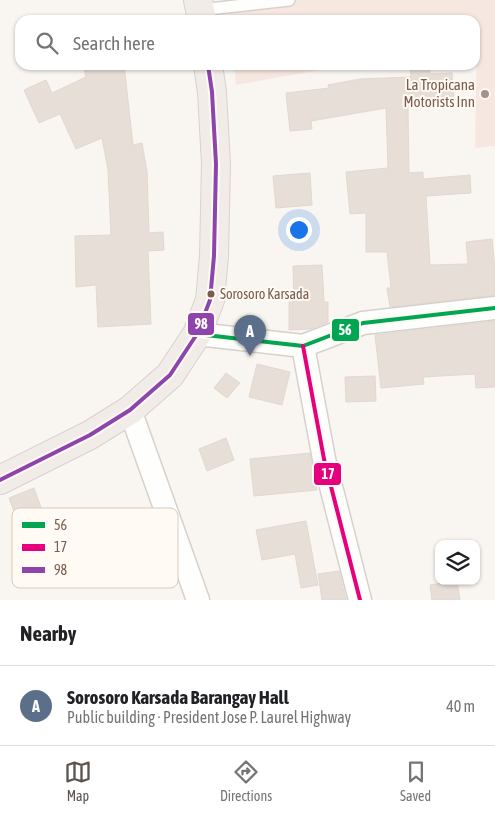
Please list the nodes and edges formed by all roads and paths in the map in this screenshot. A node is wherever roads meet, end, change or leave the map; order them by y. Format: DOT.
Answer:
graph roads {
  1 [pos="289,0"];
  2 [pos="200,10"];
  3 [pos="209,70"];
  4 [pos="495,308"];
  5 [pos="197,334"];
  6 [pos="303,346"];
  7 [pos="130,410"];
  8 [pos="0,480"];
  9 [pos="165,508"];
  10 [pos="178,544"];
  11 [pos="198,600"];
  12 [pos="360,600"];
  1 -- 2 [label="lane"];
  3 -- 5 [label="highway"];
  4 -- 6 [label="street"];
  5 -- 6 [label="street"];
  5 -- 7 [label="highway"];
  6 -- 12 [label="street"];
  7 -- 8 [label="highway"];
  7 -- 9 [label="street"];
  10 -- 11 [label="street"];
}
